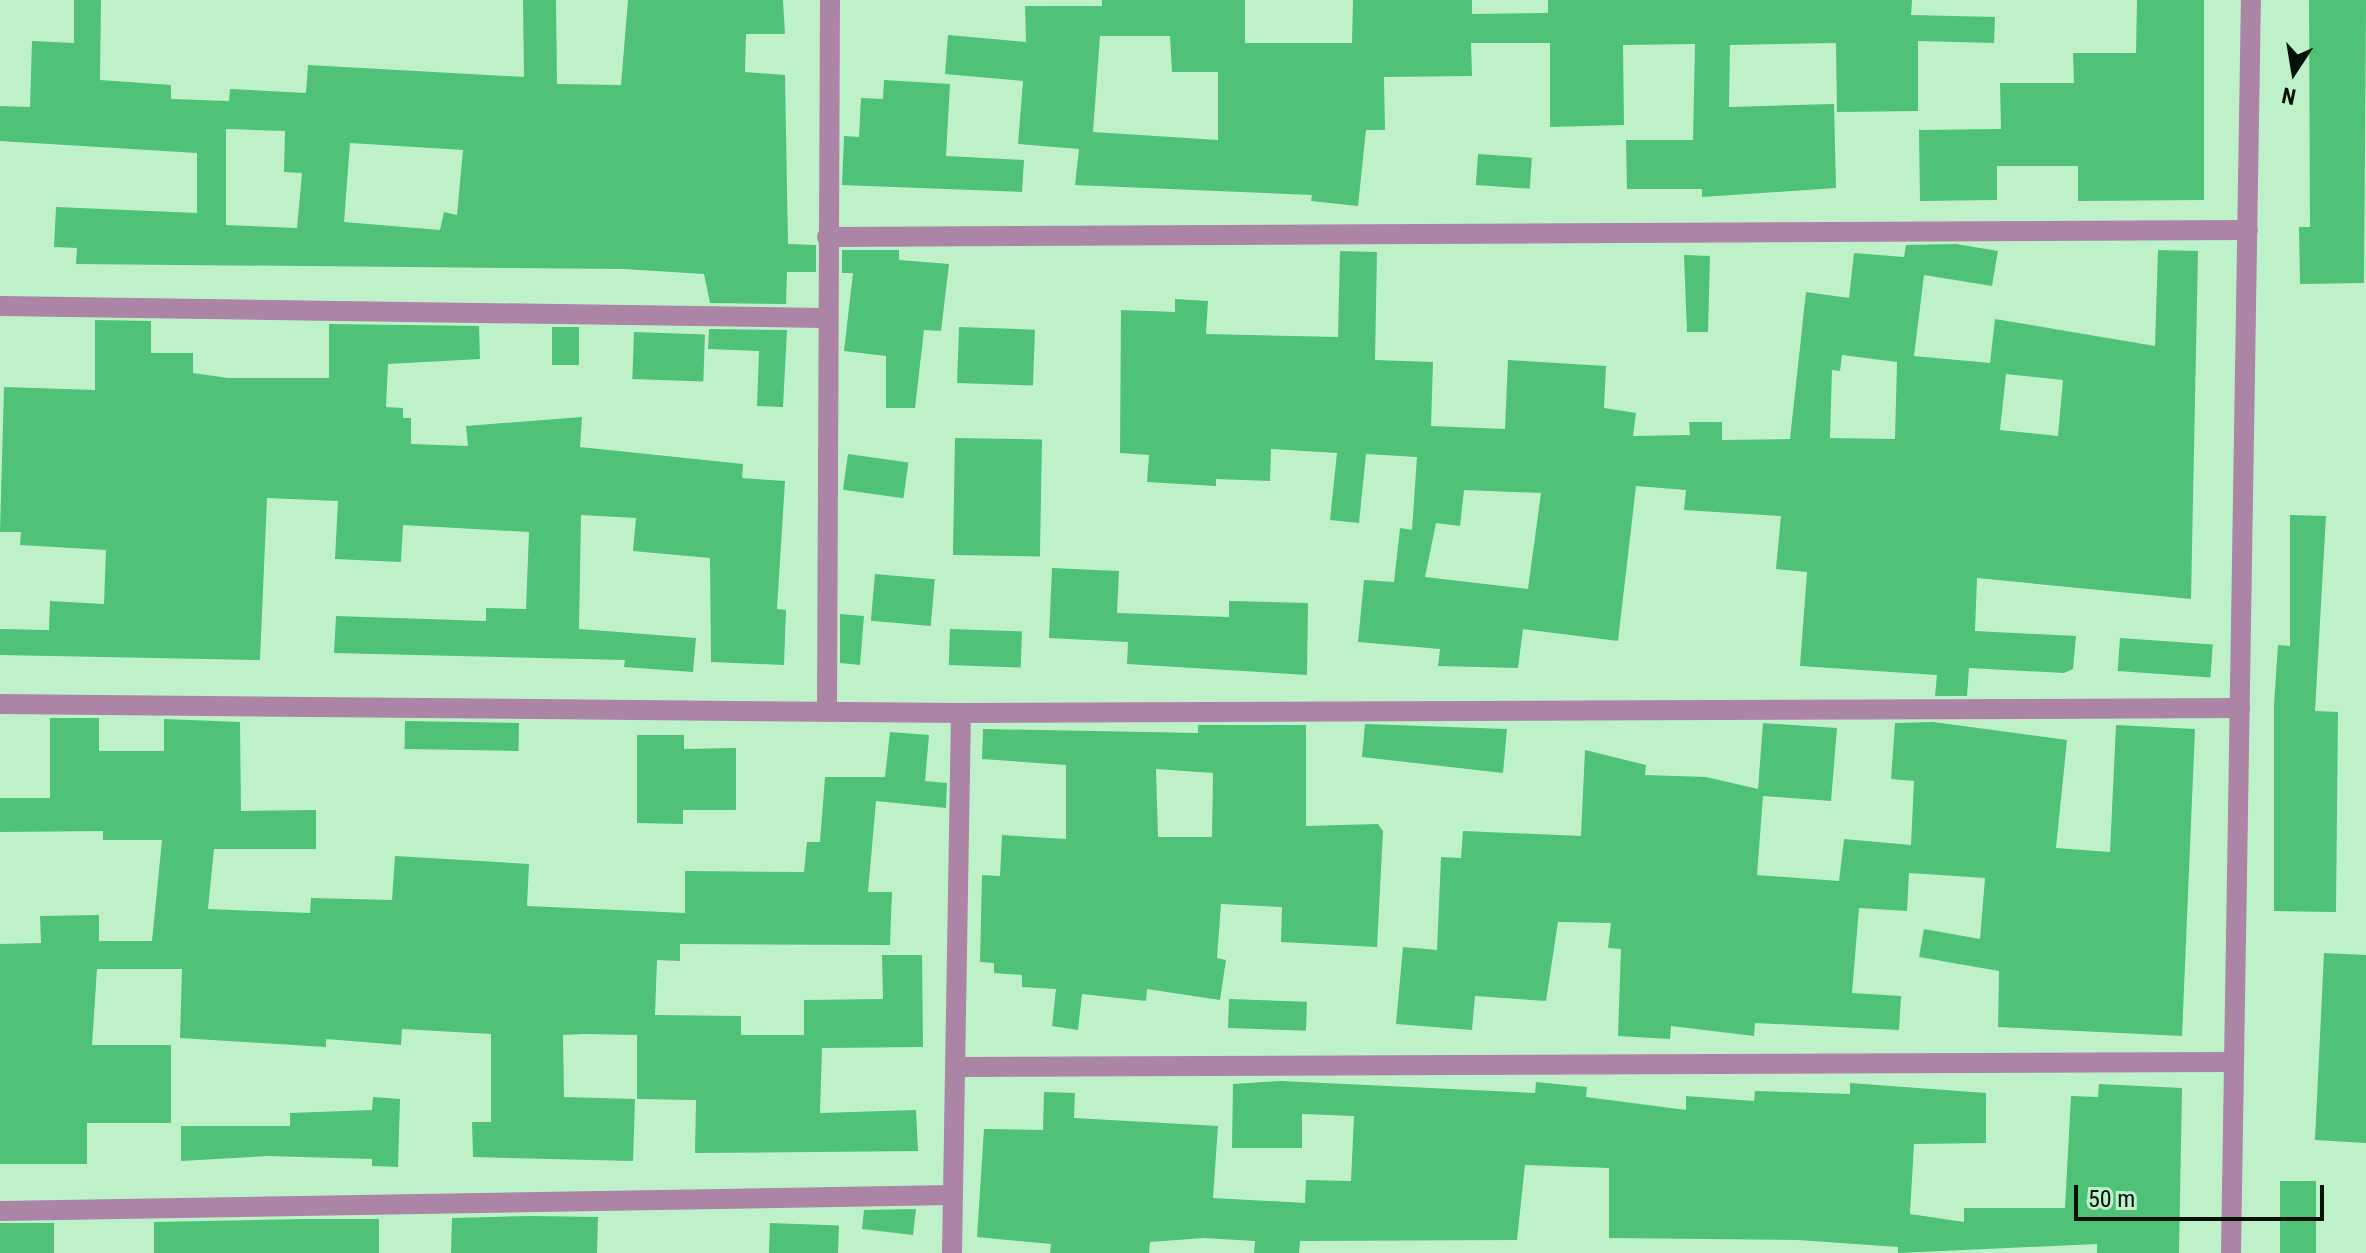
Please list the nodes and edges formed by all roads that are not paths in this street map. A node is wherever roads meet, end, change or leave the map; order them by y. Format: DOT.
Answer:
graph roads {
  1 [pos="830,0"];
  2 [pos="2251,0"];
  3 [pos="2248,230"];
  4 [pos="827,237"];
  5 [pos="0,306"];
  6 [pos="825,318"];
  7 [pos="0,704"];
  8 [pos="2240,708"];
  9 [pos="827,712"];
  10 [pos="961,713"];
  11 [pos="2234,1062"];
  12 [pos="956,1067"];
  13 [pos="953,1195"];
  14 [pos="0,1211"];
  15 [pos="952,1253"];
  16 [pos="2231,1253"];
  1 -- 4 [label="street"];
  2 -- 3 [label="street"];
  3 -- 4 [label="street"];
  3 -- 8 [label="street"];
  4 -- 6 [label="street"];
  5 -- 6 [label="street"];
  6 -- 9 [label="street"];
  7 -- 9 [label="street"];
  8 -- 10 [label="street"];
  8 -- 11 [label="street"];
  9 -- 10 [label="street"];
  10 -- 12 [label="street"];
  11 -- 12 [label="street"];
  11 -- 16 [label="street"];
  12 -- 13 [label="street"];
  13 -- 14 [label="street"];
  13 -- 15 [label="street"];
}
